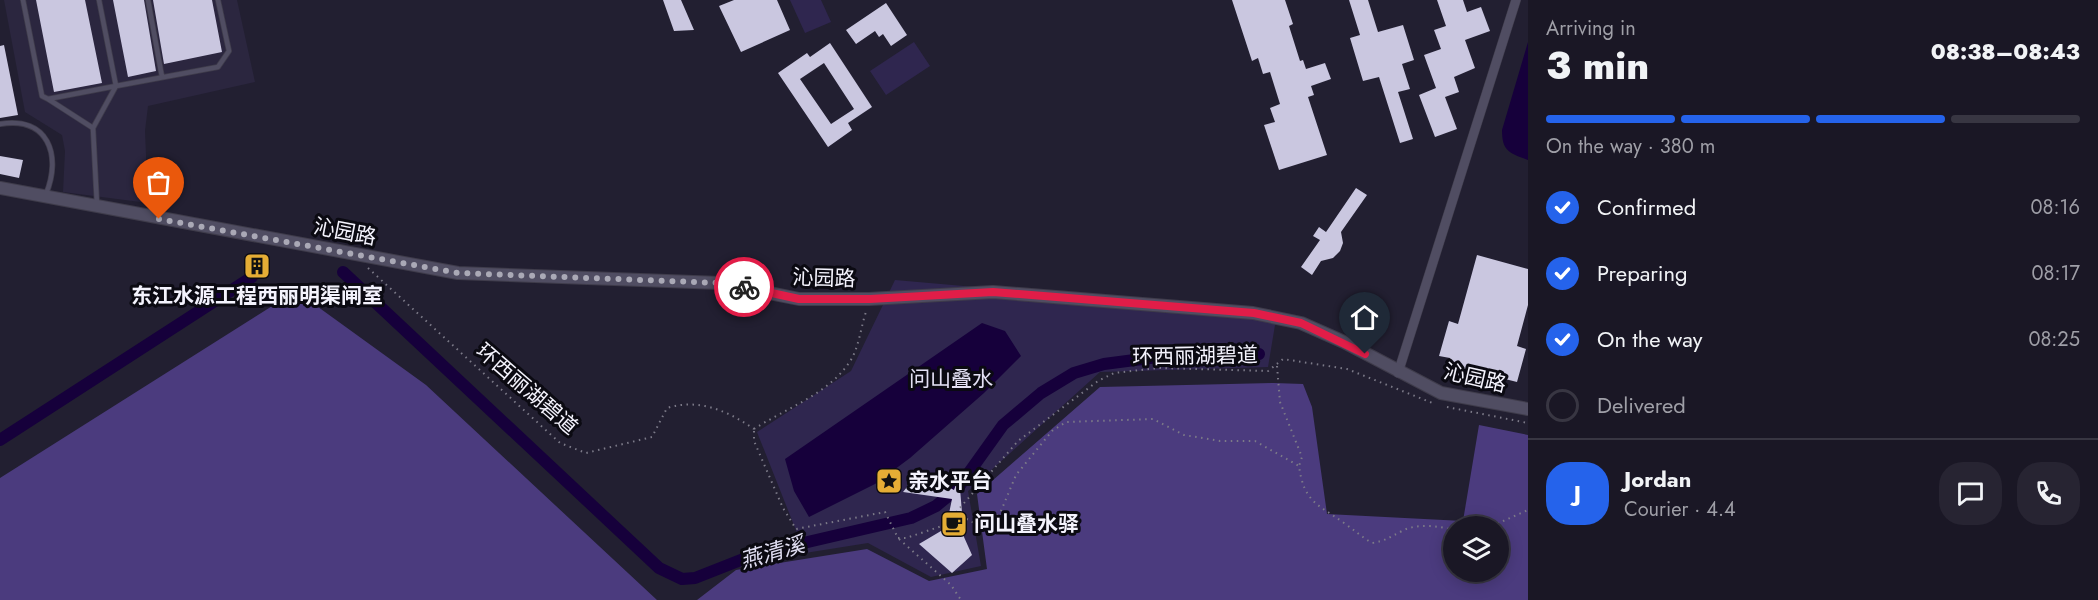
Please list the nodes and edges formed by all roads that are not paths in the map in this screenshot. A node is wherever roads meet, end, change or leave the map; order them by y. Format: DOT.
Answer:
graph roads {
  1 [pos="23,0"];
  2 [pos="99,0"];
  3 [pos="148,0"];
  4 [pos="218,0"];
  5 [pos="1516,0"];
  6 [pos="162,77"];
  7 [pos="116,86"];
  8 [pos="48,99"];
  9 [pos="0,124"];
  10 [pos="93,128"];
  11 [pos="0,188"];
  12 [pos="45,197"];
  13 [pos="97,207"];
  14 [pos="1398,373"];
  15 [pos="1528,409"];
  1 -- 8 [label="lane"];
  2 -- 7 [label="lane"];
  3 -- 6 [label="lane"];
  4 -- 6 [label="lane"];
  5 -- 14 [label="street"];
  6 -- 7 [label="lane"];
  7 -- 8 [label="lane"];
  7 -- 10 [label="lane"];
  8 -- 10 [label="lane"];
  9 -- 12 [label="lane"];
  10 -- 13 [label="lane"];
  11 -- 12 [label="street, 沁园路"];
  12 -- 13 [label="street, 沁园路"];
  13 -- 14 [label="street, 沁园路"];
  14 -- 15 [label="street, 沁园路"];
}
